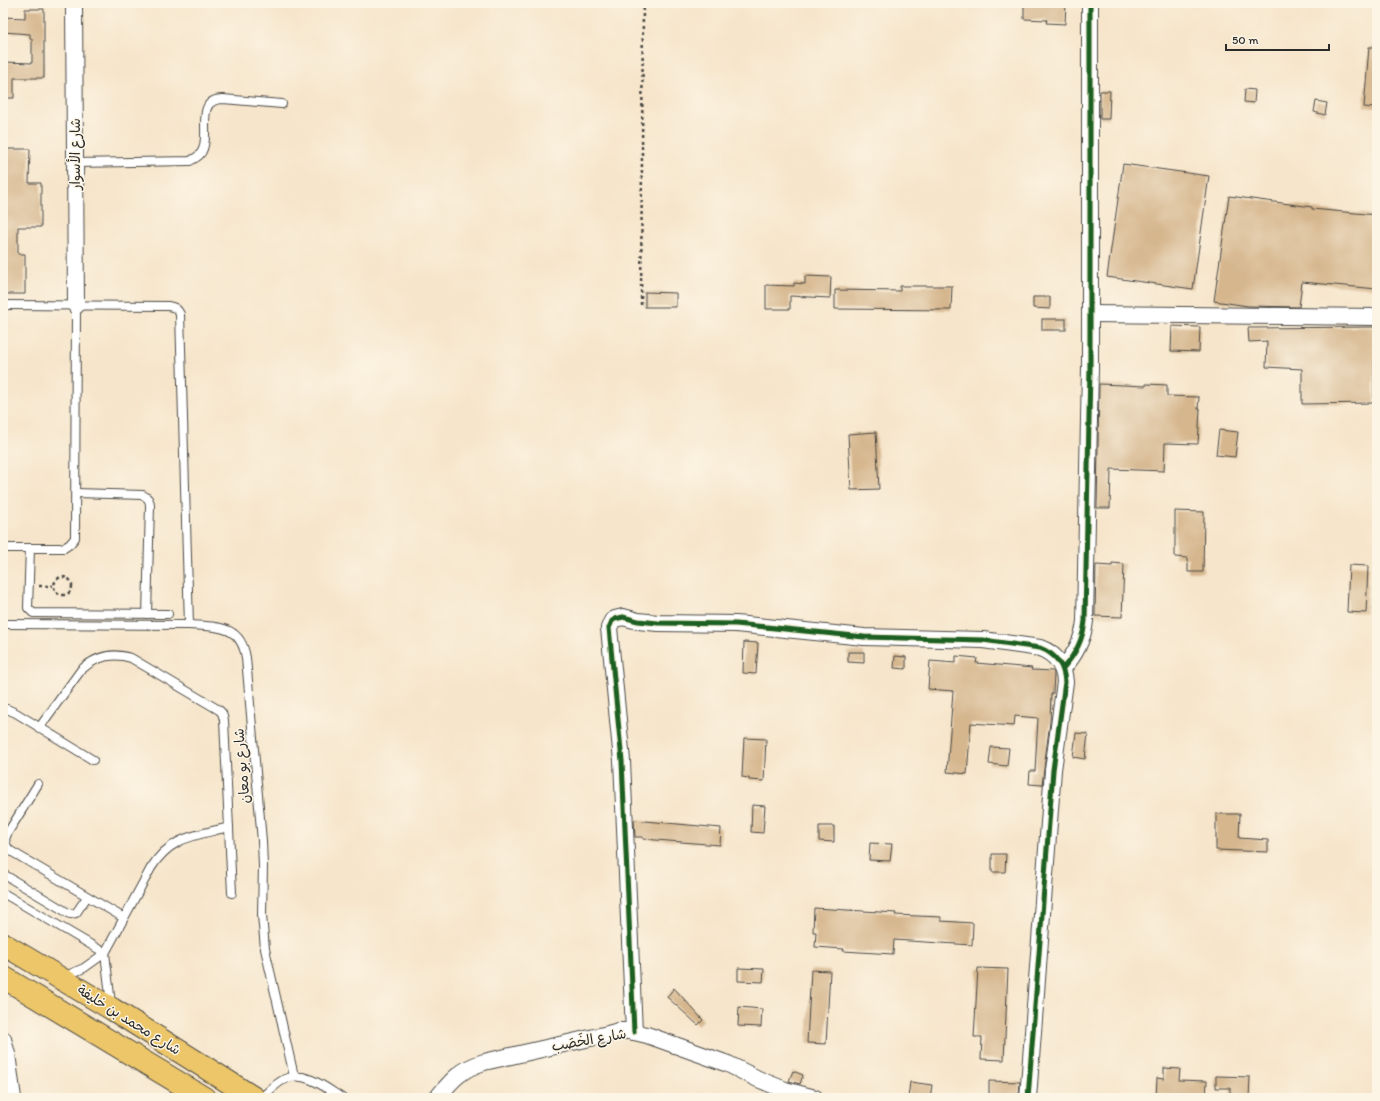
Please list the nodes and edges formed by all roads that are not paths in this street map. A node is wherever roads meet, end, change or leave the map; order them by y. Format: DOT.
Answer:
graph roads {
  1 [pos="74,3"];
  2 [pos="1090,3"];
  3 [pos="282,104"];
  4 [pos="75,163"];
  5 [pos="3,305"];
  6 [pos="76,306"];
  7 [pos="1090,314"];
  8 [pos="1377,317"];
  9 [pos="76,493"];
  10 [pos="3,548"];
  11 [pos="30,548"];
  12 [pos="147,614"];
  13 [pos="168,614"];
  14 [pos="3,624"];
  15 [pos="188,625"];
  16 [pos="1063,668"];
  17 [pos="3,709"];
  18 [pos="39,728"];
  19 [pos="93,760"];
  20 [pos="38,784"];
  21 [pos="229,828"];
  22 [pos="3,874"];
  23 [pos="3,893"];
  24 [pos="232,894"];
  25 [pos="87,897"];
  26 [pos="124,918"];
  27 [pos="3,944"];
  28 [pos="105,954"];
  29 [pos="3,977"];
  30 [pos="60,978"];
  31 [pos="112,1009"];
  32 [pos="634,1032"];
  33 [pos="3,1039"];
  34 [pos="294,1076"];
  35 [pos="13,1098"];
  36 [pos="204,1098"];
  37 [pos="254,1098"];
  38 [pos="261,1098"];
  39 [pos="342,1098"];
  40 [pos="437,1098"];
  41 [pos="815,1098"];
  42 [pos="1028,1098"];
  1 -- 4 [label="street, شارع الأسوار"];
  2 -- 7 [label="street"];
  3 -- 4 [label="lane"];
  4 -- 6 [label="street, شارع الأسوار"];
  5 -- 6 [label="lane"];
  6 -- 9 [label="lane"];
  6 -- 15 [label="lane"];
  7 -- 8 [label="street"];
  7 -- 16 [label="street"];
  9 -- 11 [label="lane"];
  9 -- 12 [label="lane"];
  10 -- 11 [label="lane"];
  11 -- 12 [label="lane"];
  12 -- 13 [label="lane"];
  14 -- 15 [label="lane, شارع بو معان"];
  15 -- 34 [label="lane, شارع بو معان"];
  16 -- 32 [label="street"];
  16 -- 42 [label="street"];
  17 -- 18 [label="lane"];
  18 -- 19 [label="lane"];
  18 -- 21 [label="lane"];
  20 -- 25 [label="lane"];
  21 -- 24 [label="lane"];
  21 -- 26 [label="lane"];
  22 -- 25 [label="lane"];
  23 -- 28 [label="lane"];
  25 -- 26 [label="lane"];
  26 -- 28 [label="lane"];
  27 -- 30 [label="highway, شارع محمد بن خليفة"];
  28 -- 30 [label="lane"];
  28 -- 31 [label="lane"];
  29 -- 36 [label="highway, شارع محمد بن خليفة"];
  30 -- 31 [label="highway, شارع محمد بن خليفة"];
  31 -- 37 [label="highway, شارع محمد بن خليفة"];
  32 -- 40 [label="street, شارع الخَصَب"];
  32 -- 41 [label="street, شارع الخَصَب"];
  33 -- 35 [label="street"];
  34 -- 38 [label="lane"];
  34 -- 39 [label="lane"];
}
